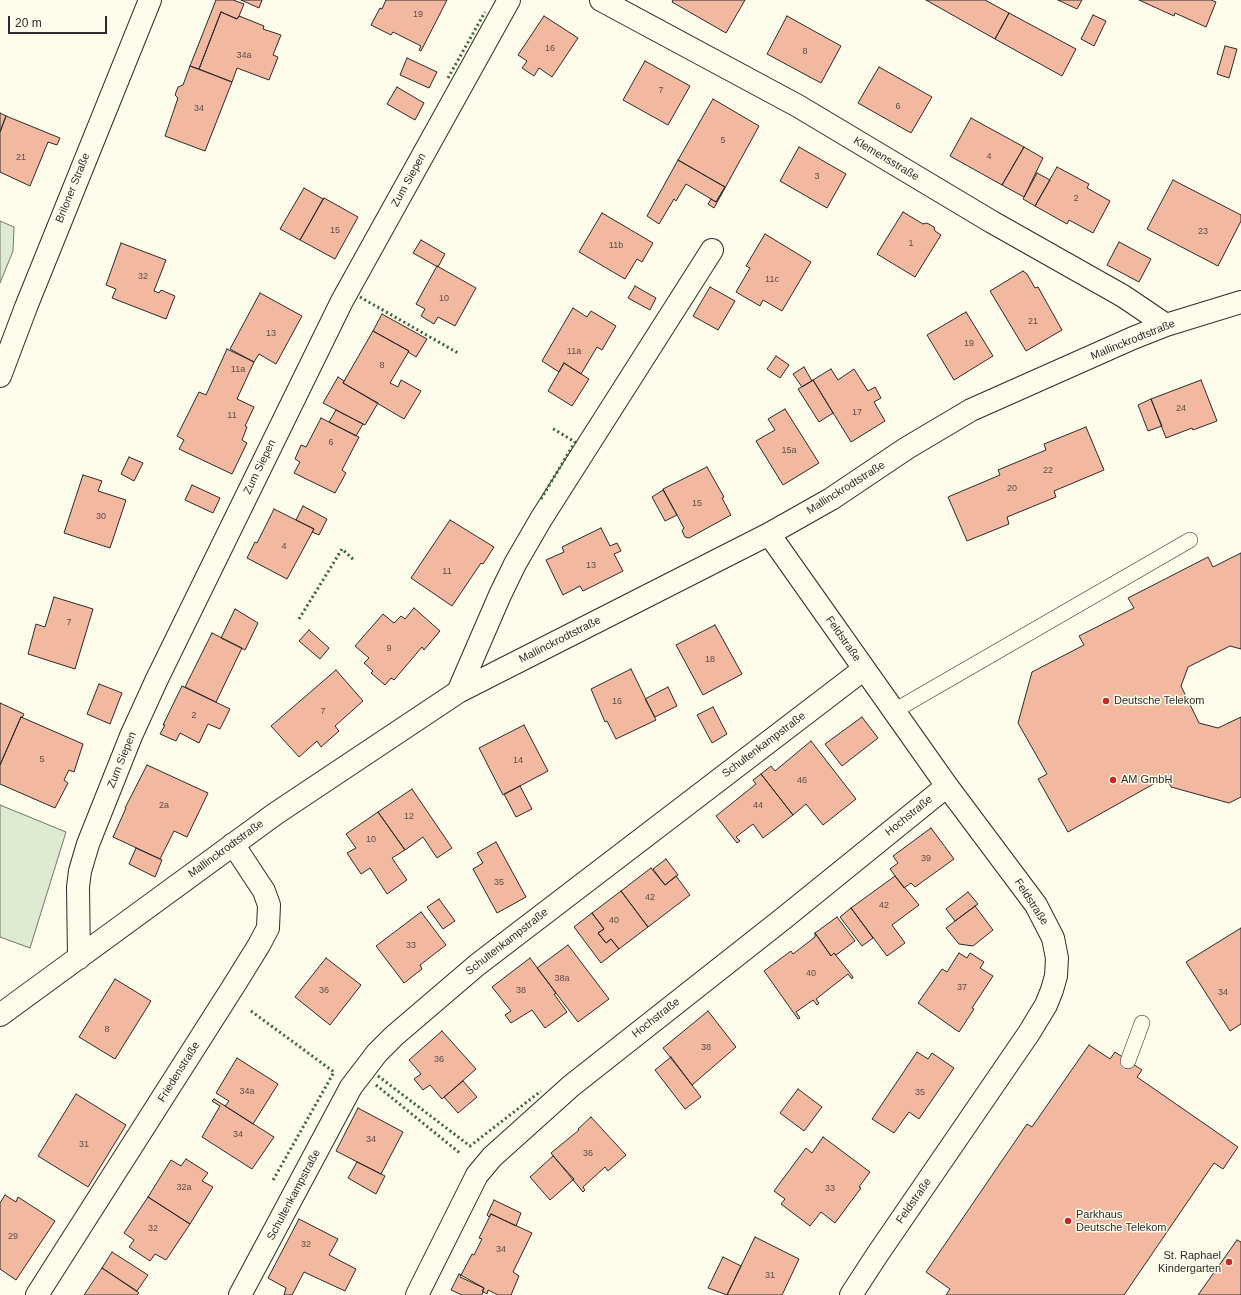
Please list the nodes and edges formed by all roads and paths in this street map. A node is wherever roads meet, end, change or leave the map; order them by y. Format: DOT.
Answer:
graph roads {
  1 [pos="150,0"];
  2 [pos="509,0"];
  3 [pos="601,0"];
  4 [pos="712,250"];
  5 [pos="1241,302"];
  6 [pos="1166,325"];
  7 [pos="0,376"];
  8 [pos="769,534"];
  9 [pos="1190,540"];
  10 [pos="864,669"];
  11 [pos="458,692"];
  12 [pos="894,712"];
  13 [pos="947,786"];
  14 [pos="233,844"];
  15 [pos="79,958"];
  16 [pos="0,1015"];
  17 [pos="1142,1023"];
  18 [pos="1128,1061"];
  19 [pos="859,1292"];
  20 [pos="38,1295"];
  21 [pos="240,1295"];
  22 [pos="417,1295"];
  1 -- 7 [label="street, Briloner Straße"];
  2 -- 15 [label="street, Zum Siepen"];
  3 -- 6 [label="street, Klemensstraße"];
  4 -- 11 [label="street"];
  5 -- 6 [label="street, Mallinckrodtstraße"];
  6 -- 8 [label="street, Mallinckrodtstraße"];
  8 -- 10 [label="street, Feldstraße"];
  8 -- 11 [label="street, Mallinckrodtstraße"];
  9 -- 12 [label="lane"];
  10 -- 12 [label="street, Feldstraße"];
  10 -- 21 [label="street, Schultenkampstraße"];
  11 -- 14 [label="street, Mallinckrodtstraße"];
  12 -- 13 [label="street, Feldstraße"];
  13 -- 19 [label="street, Feldstraße"];
  13 -- 22 [label="street, Hochstraße"];
  14 -- 15 [label="street, Mallinckrodtstraße"];
  14 -- 20 [label="street, Friedenstraße"];
  15 -- 16 [label="street, Mallinckrodtstraße"];
  17 -- 18 [label="lane"];
}
